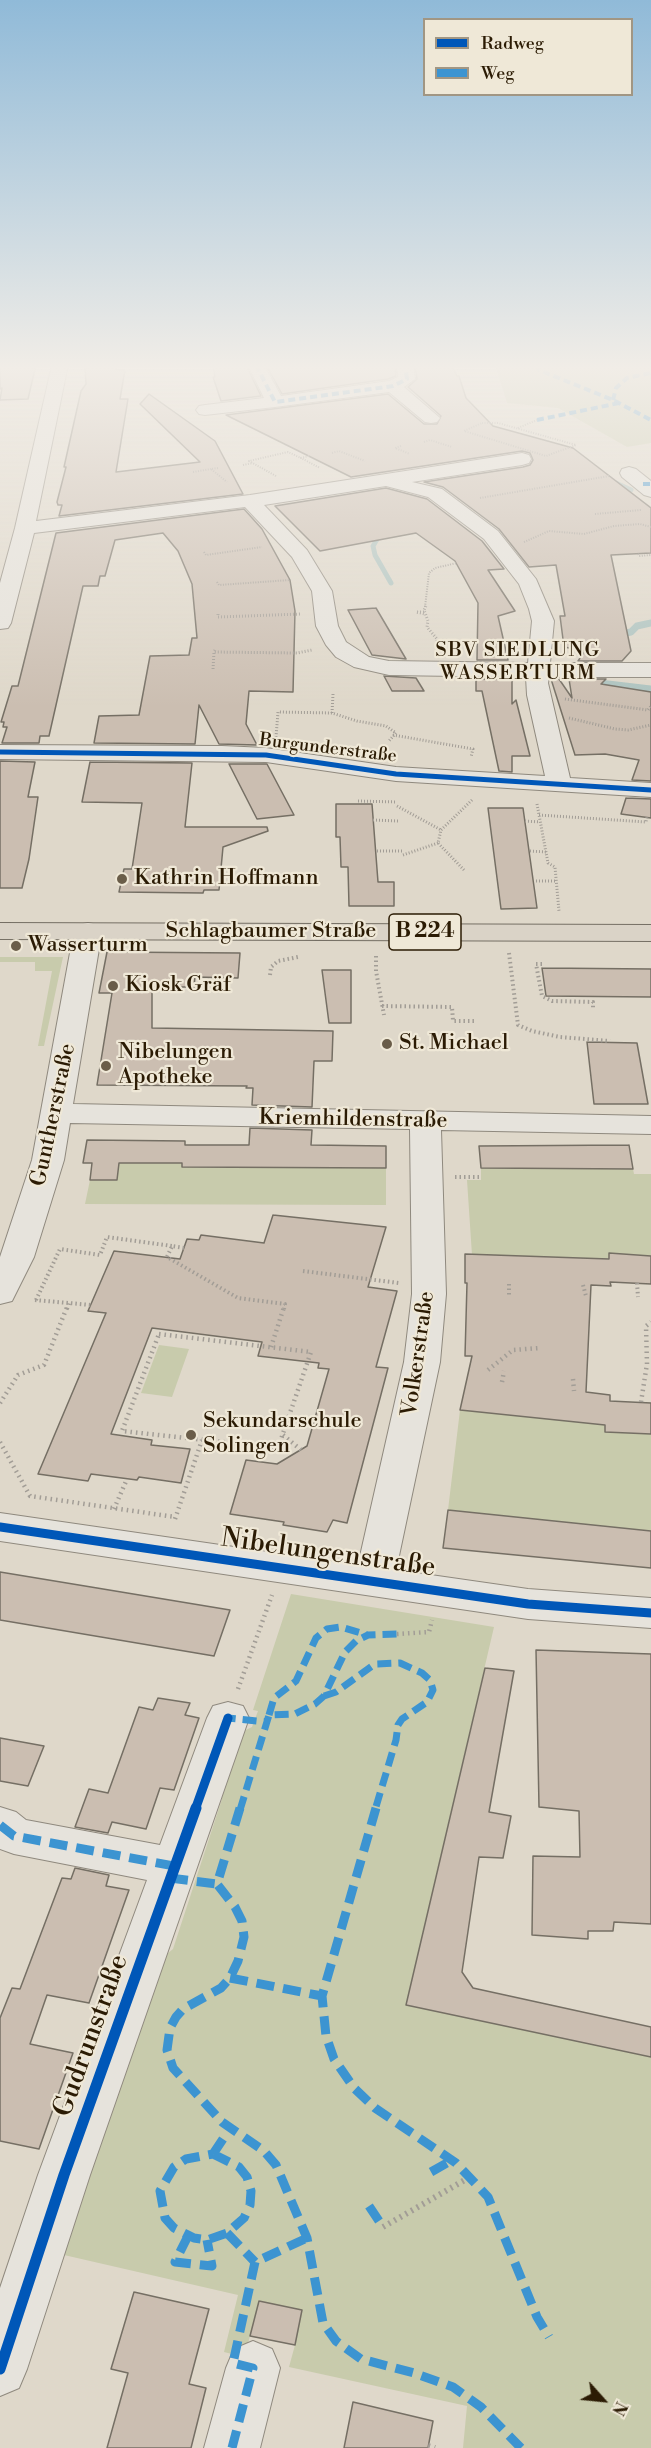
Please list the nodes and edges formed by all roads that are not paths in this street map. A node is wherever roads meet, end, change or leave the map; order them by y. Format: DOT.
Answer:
graph roads {
  1 [pos="35,479"];
  2 [pos="391,479"];
  3 [pos="634,479"];
  4 [pos="380,481"];
  5 [pos="650,500"];
  6 [pos="250,501"];
  7 [pos="25,528"];
  8 [pos="0,623"];
  9 [pos="651,670"];
  10 [pos="539,671"];
  11 [pos="0,752"];
  12 [pos="547,782"];
  13 [pos="651,790"];
  14 [pos="0,931"];
  15 [pos="88,932"];
  16 [pos="651,933"];
  17 [pos="56,1113"];
  18 [pos="425,1122"];
  19 [pos="651,1125"];
  20 [pos="14,1296"];
  21 [pos="0,1527"];
  22 [pos="374,1582"];
  23 [pos="651,1613"];
  24 [pos="228,1718"];
  25 [pos="0,1825"];
  26 [pos="174,1866"];
  27 [pos="253,2368"];
  28 [pos="0,2369"];
  29 [pos="232,2448"];
  1 -- 7 [label="street"];
  2 -- 4 [label="street"];
  3 -- 5 [label="street"];
  4 -- 6 [label="street"];
  4 -- 10 [label="street"];
  6 -- 7 [label="street"];
  6 -- 10 [label="street"];
  7 -- 8 [label="street"];
  9 -- 10 [label="street"];
  10 -- 12 [label="street"];
  11 -- 12 [label="street, Burgunderstraße"];
  12 -- 13 [label="street, Burgunderstraße"];
  14 -- 15 [label="main road, Schlagbaumer Straße / B 224"];
  15 -- 16 [label="main road, Schlagbaumer Straße / B 224"];
  15 -- 17 [label="street, Guntherstraße"];
  17 -- 18 [label="street, Kriemhildenstraße"];
  17 -- 20 [label="street, Guntherstraße"];
  18 -- 19 [label="street, Kriemhildenstraße"];
  18 -- 22 [label="street, Volkerstraße"];
  21 -- 22 [label="street, Nibelungenstraße"];
  22 -- 23 [label="street, Nibelungenstraße"];
  24 -- 26 [label="street, Gudrunstraße"];
  25 -- 26 [label="street"];
  26 -- 28 [label="street, Gudrunstraße"];
  27 -- 29 [label="street"];
}
